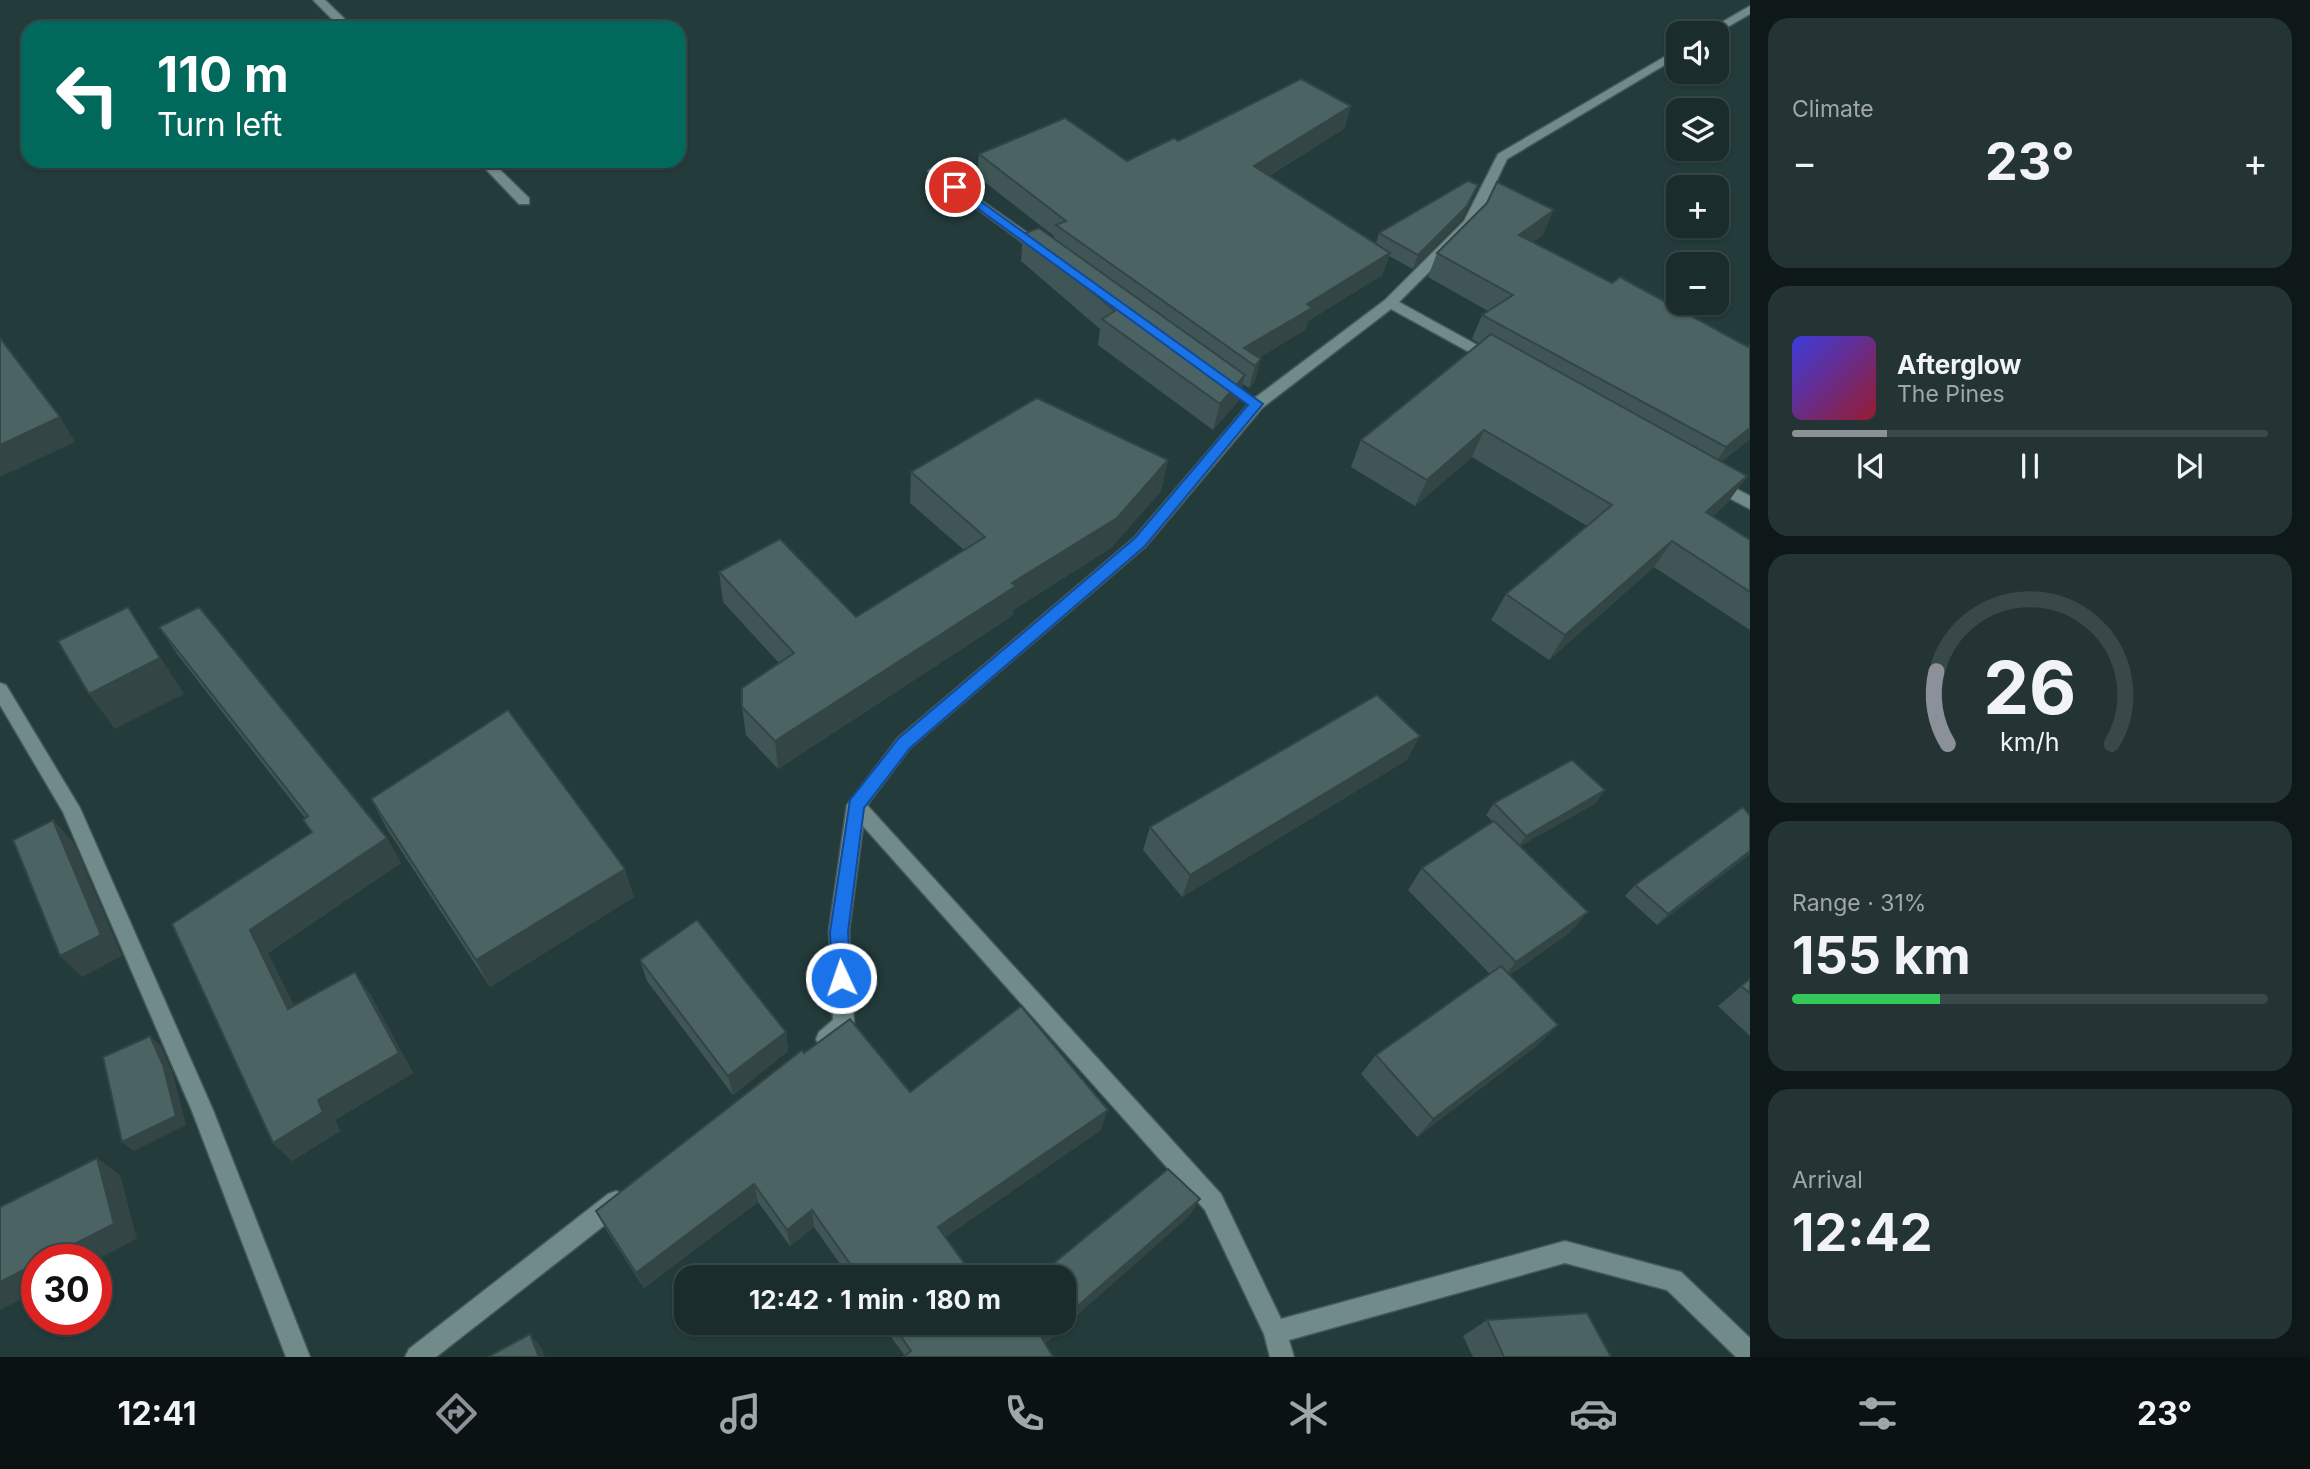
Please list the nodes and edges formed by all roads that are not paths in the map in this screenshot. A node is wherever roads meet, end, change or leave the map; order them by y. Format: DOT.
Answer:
graph roads {
  1 [pos="319,0"];
  2 [pos="1735,0"];
  3 [pos="1750,7"];
  4 [pos="341,21"];
  5 [pos="1728,21"];
  6 [pos="1666,59"];
  7 [pos="491,168"];
  8 [pos="934,171"];
  9 [pos="524,201"];
  10 [pos="1056,260"];
  11 [pos="1390,303"];
  12 [pos="1510,369"];
  13 [pos="1702,476"];
  14 [pos="1750,503"];
  15 [pos="0,690"];
  16 [pos="856,805"];
  17 [pos="811,1049"];
  18 [pos="625,1195"];
  19 [pos="1275,1332"];
  20 [pos="1750,1354"];
  21 [pos="298,1357"];
  22 [pos="416,1357"];
  23 [pos="1282,1357"];
  1 -- 4 [label="street"];
  2 -- 3 [label="street"];
  3 -- 5 [label="street"];
  6 -- 11 [label="street"];
  7 -- 9 [label="street"];
  8 -- 10 [label="street"];
  11 -- 12 [label="street"];
  11 -- 16 [label="street"];
  13 -- 14 [label="street"];
  15 -- 21 [label="street"];
  16 -- 17 [label="street"];
  16 -- 19 [label="street"];
  18 -- 22 [label="street"];
  19 -- 20 [label="street"];
  19 -- 23 [label="street"];
}
